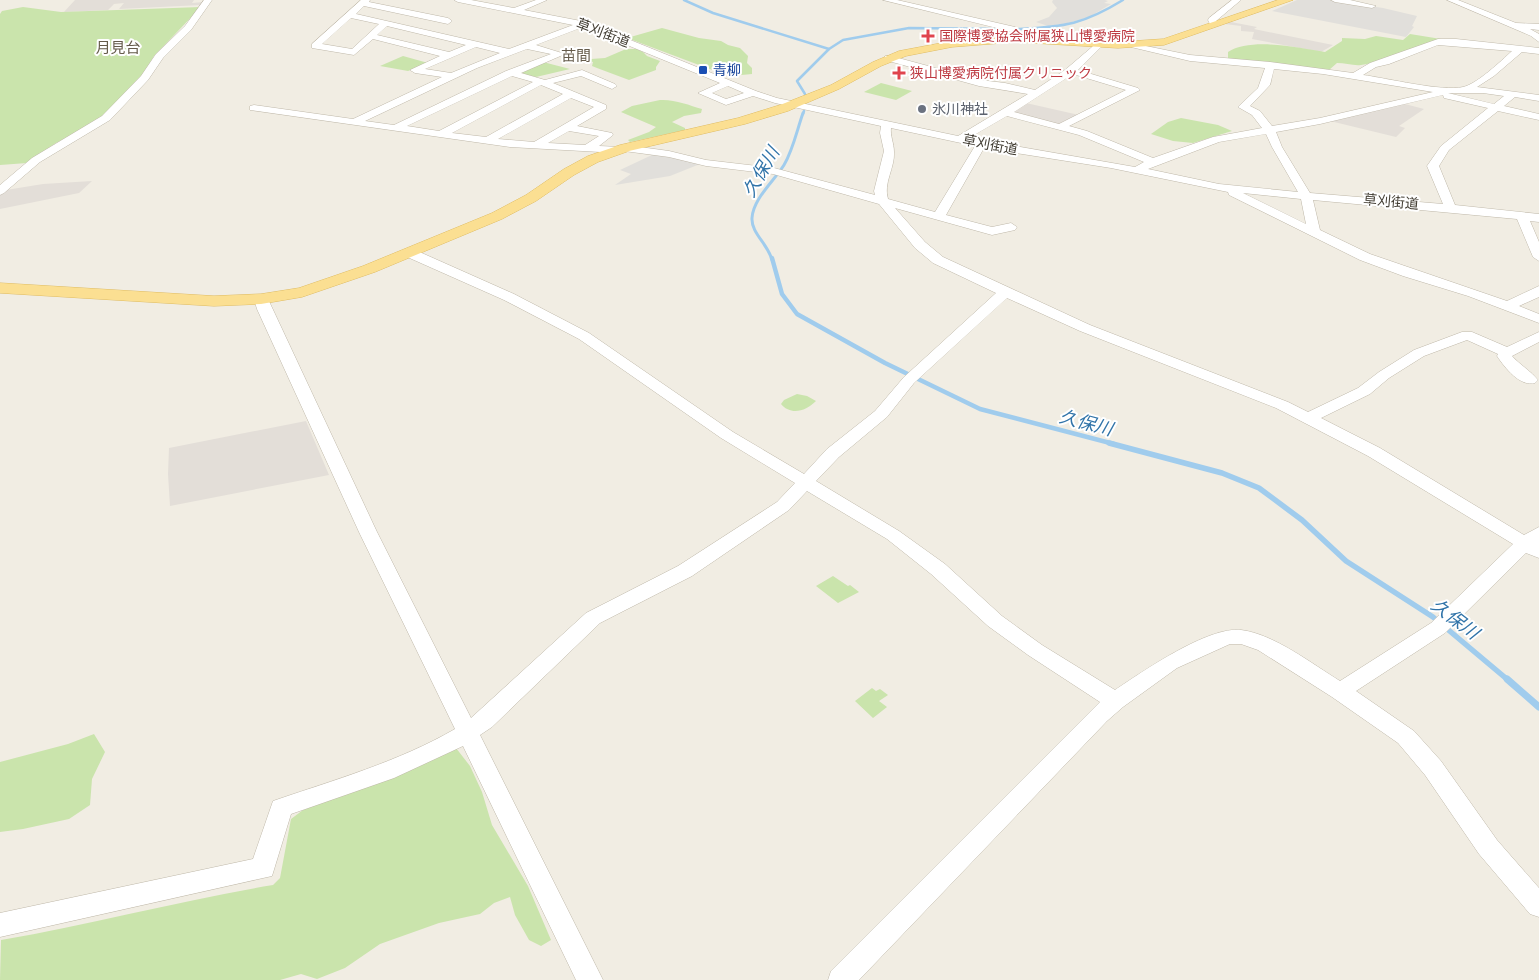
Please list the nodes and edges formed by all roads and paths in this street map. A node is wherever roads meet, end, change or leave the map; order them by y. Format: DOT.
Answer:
graph roads {
  1 [pos="208,0"];
  2 [pos="458,0"];
  3 [pos="543,0"];
  4 [pos="887,0"];
  5 [pos="1237,0"];
  6 [pos="1288,0"];
  7 [pos="1335,0"];
  8 [pos="1451,0"];
  9 [pos="365,1"];
  10 [pos="932,2"];
  11 [pos="1372,6"];
  12 [pos="490,8"];
  13 [pos="934,11"];
  14 [pos="474,12"];
  15 [pos="513,12"];
  16 [pos="350,15"];
  17 [pos="458,16"];
  18 [pos="448,21"];
  19 [pos="384,23"];
  20 [pos="583,24"];
  21 [pos="1214,24"];
  22 [pos="1515,26"];
  23 [pos="1539,27"];
  24 [pos="423,32"];
  25 [pos="370,36"];
  26 [pos="1028,39"];
  27 [pos="1539,39"];
  28 [pos="475,44"];
  29 [pos="1099,44"];
  30 [pos="1134,45"];
  31 [pos="528,46"];
  32 [pos="1520,49"];
  33 [pos="1539,51"];
  34 [pos="509,52"];
  35 [pos="449,55"];
  36 [pos="888,58"];
  37 [pos="1270,65"];
  38 [pos="474,66"];
  39 [pos="1070,70"];
  40 [pos="511,73"];
  41 [pos="452,76"];
  42 [pos="1354,76"];
  43 [pos="543,82"];
  44 [pos="728,83"];
  45 [pos="1467,89"];
  46 [pos="1444,92"];
  47 [pos="753,93"];
  48 [pos="1036,93"];
  49 [pos="1514,94"];
  50 [pos="573,95"];
  51 [pos="1539,98"];
  52 [pos="796,104"];
  53 [pos="1496,107"];
  54 [pos="254,108"];
  55 [pos="1006,112"];
  56 [pos="1539,117"];
  57 [pos="354,122"];
  58 [pos="887,123"];
  59 [pos="397,127"];
  60 [pos="567,127"];
  61 [pos="1061,128"];
  62 [pos="1269,130"];
  63 [pos="441,134"];
  64 [pos="960,139"];
  65 [pos="487,141"];
  66 [pos="981,144"];
  67 [pos="535,146"];
  68 [pos="588,148"];
  69 [pos="622,149"];
  70 [pos="1153,162"];
  71 [pos="1137,170"];
  72 [pos="1220,187"];
  73 [pos="0,191"];
  74 [pos="1306,196"];
  75 [pos="883,201"];
  76 [pos="1451,208"];
  77 [pos="939,216"];
  78 [pos="1522,216"];
  79 [pos="1539,218"];
  80 [pos="1011,227"];
  81 [pos="1314,232"];
  82 [pos="410,252"];
  83 [pos="1539,257"];
  84 [pos="0,288"];
  85 [pos="1539,290"];
  86 [pos="1004,292"];
  87 [pos="261,299"];
  88 [pos="1508,306"];
  89 [pos="1539,319"];
  90 [pos="1539,336"];
  91 [pos="1507,353"];
  92 [pos="1530,380"];
  93 [pos="1310,418"];
  94 [pos="807,482"];
  95 [pos="1534,543"];
  96 [pos="1340,691"];
  97 [pos="1115,701"];
  98 [pos="468,734"];
  99 [pos="1539,906"];
  100 [pos="0,925"];
  101 [pos="590,980"];
  102 [pos="841,980"];
  1 -- 73 [label="street"];
  2 -- 12 [label="street, 草刈街道"];
  3 -- 15 [label="street"];
  4 -- 13 [label="street"];
  5 -- 21 [label="street"];
  6 -- 21 [label="main road"];
  7 -- 11 [label="street"];
  8 -- 22 [label="street"];
  9 -- 16 [label="street"];
  9 -- 18 [label="street"];
  10 -- 13 [label="street"];
  12 -- 14 [label="street"];
  12 -- 15 [label="street, 草刈街道"];
  13 -- 26 [label="street"];
  15 -- 20 [label="street, 草刈街道"];
  16 -- 19 [label="street"];
  16 -- 25 [label="street"];
  17 -- 18 [label="street"];
  18 -- 24 [label="street"];
  19 -- 24 [label="street"];
  19 -- 25 [label="street"];
  20 -- 31 [label="street"];
  20 -- 44 [label="street, 草刈街道"];
  21 -- 30 [label="main road"];
  22 -- 23 [label="street"];
  22 -- 27 [label="street"];
  24 -- 28 [label="street"];
  25 -- 35 [label="street"];
  26 -- 29 [label="main road"];
  26 -- 36 [label="main road"];
  28 -- 34 [label="street"];
  28 -- 35 [label="street"];
  29 -- 30 [label="main road"];
  29 -- 39 [label="street"];
  30 -- 37 [label="street"];
  31 -- 34 [label="street"];
  31 -- 40 [label="street"];
  32 -- 33 [label="street"];
  32 -- 42 [label="street"];
  32 -- 45 [label="street"];
  34 -- 38 [label="street"];
  35 -- 41 [label="street"];
  36 -- 48 [label="street"];
  36 -- 52 [label="main road"];
  37 -- 42 [label="street"];
  37 -- 62 [label="street"];
  38 -- 40 [label="street"];
  38 -- 41 [label="street"];
  39 -- 48 [label="street"];
  39 -- 61 [label="street"];
  40 -- 43 [label="street"];
  40 -- 59 [label="street"];
  41 -- 57 [label="street"];
  42 -- 46 [label="street"];
  43 -- 50 [label="street"];
  43 -- 50 [label="street"];
  43 -- 63 [label="street"];
  44 -- 47 [label="street, 草刈街道"];
  44 -- 47 [label="street"];
  45 -- 46 [label="street"];
  45 -- 49 [label="street"];
  46 -- 53 [label="street"];
  46 -- 62 [label="street"];
  47 -- 52 [label="street, 草刈街道"];
  48 -- 55 [label="street"];
  49 -- 51 [label="street"];
  49 -- 53 [label="street"];
  50 -- 60 [label="street"];
  50 -- 65 [label="street"];
  52 -- 58 [label="street, 草刈街道"];
  52 -- 69 [label="main road"];
  53 -- 56 [label="street"];
  53 -- 76 [label="street"];
  54 -- 57 [label="street"];
  55 -- 61 [label="street"];
  55 -- 64 [label="street"];
  57 -- 59 [label="street"];
  58 -- 64 [label="street, 草刈街道"];
  58 -- 75 [label="street"];
  59 -- 63 [label="street"];
  60 -- 67 [label="street"];
  60 -- 68 [label="street"];
  61 -- 70 [label="street"];
  62 -- 70 [label="street"];
  62 -- 74 [label="street"];
  63 -- 65 [label="street"];
  64 -- 66 [label="street, 草刈街道"];
  65 -- 67 [label="street"];
  66 -- 71 [label="street, 草刈街道"];
  66 -- 77 [label="street"];
  67 -- 68 [label="street"];
  68 -- 69 [label="street"];
  69 -- 75 [label="street"];
  69 -- 82 [label="main road"];
  70 -- 71 [label="street"];
  71 -- 72 [label="street, 草刈街道"];
  72 -- 74 [label="street, 草刈街道"];
  72 -- 81 [label="street"];
  74 -- 76 [label="street, 草刈街道"];
  74 -- 81 [label="street"];
  75 -- 77 [label="street"];
  75 -- 86 [label="street"];
  76 -- 78 [label="street, 草刈街道"];
  77 -- 80 [label="street"];
  78 -- 79 [label="street, 草刈街道"];
  78 -- 83 [label="street"];
  81 -- 88 [label="street"];
  82 -- 87 [label="main road"];
  82 -- 94 [label="street"];
  84 -- 87 [label="main road"];
  85 -- 88 [label="street"];
  86 -- 93 [label="street"];
  86 -- 94 [label="street"];
  87 -- 98 [label="street"];
  88 -- 89 [label="street"];
  90 -- 91 [label="street"];
  91 -- 92 [label="street"];
  91 -- 93 [label="street"];
  93 -- 95 [label="street"];
  94 -- 97 [label="street"];
  94 -- 98 [label="street"];
  95 -- 96 [label="street"];
  96 -- 97 [label="street"];
  96 -- 99 [label="street"];
  97 -- 102 [label="street"];
  98 -- 100 [label="street"];
  98 -- 101 [label="street"];
}
